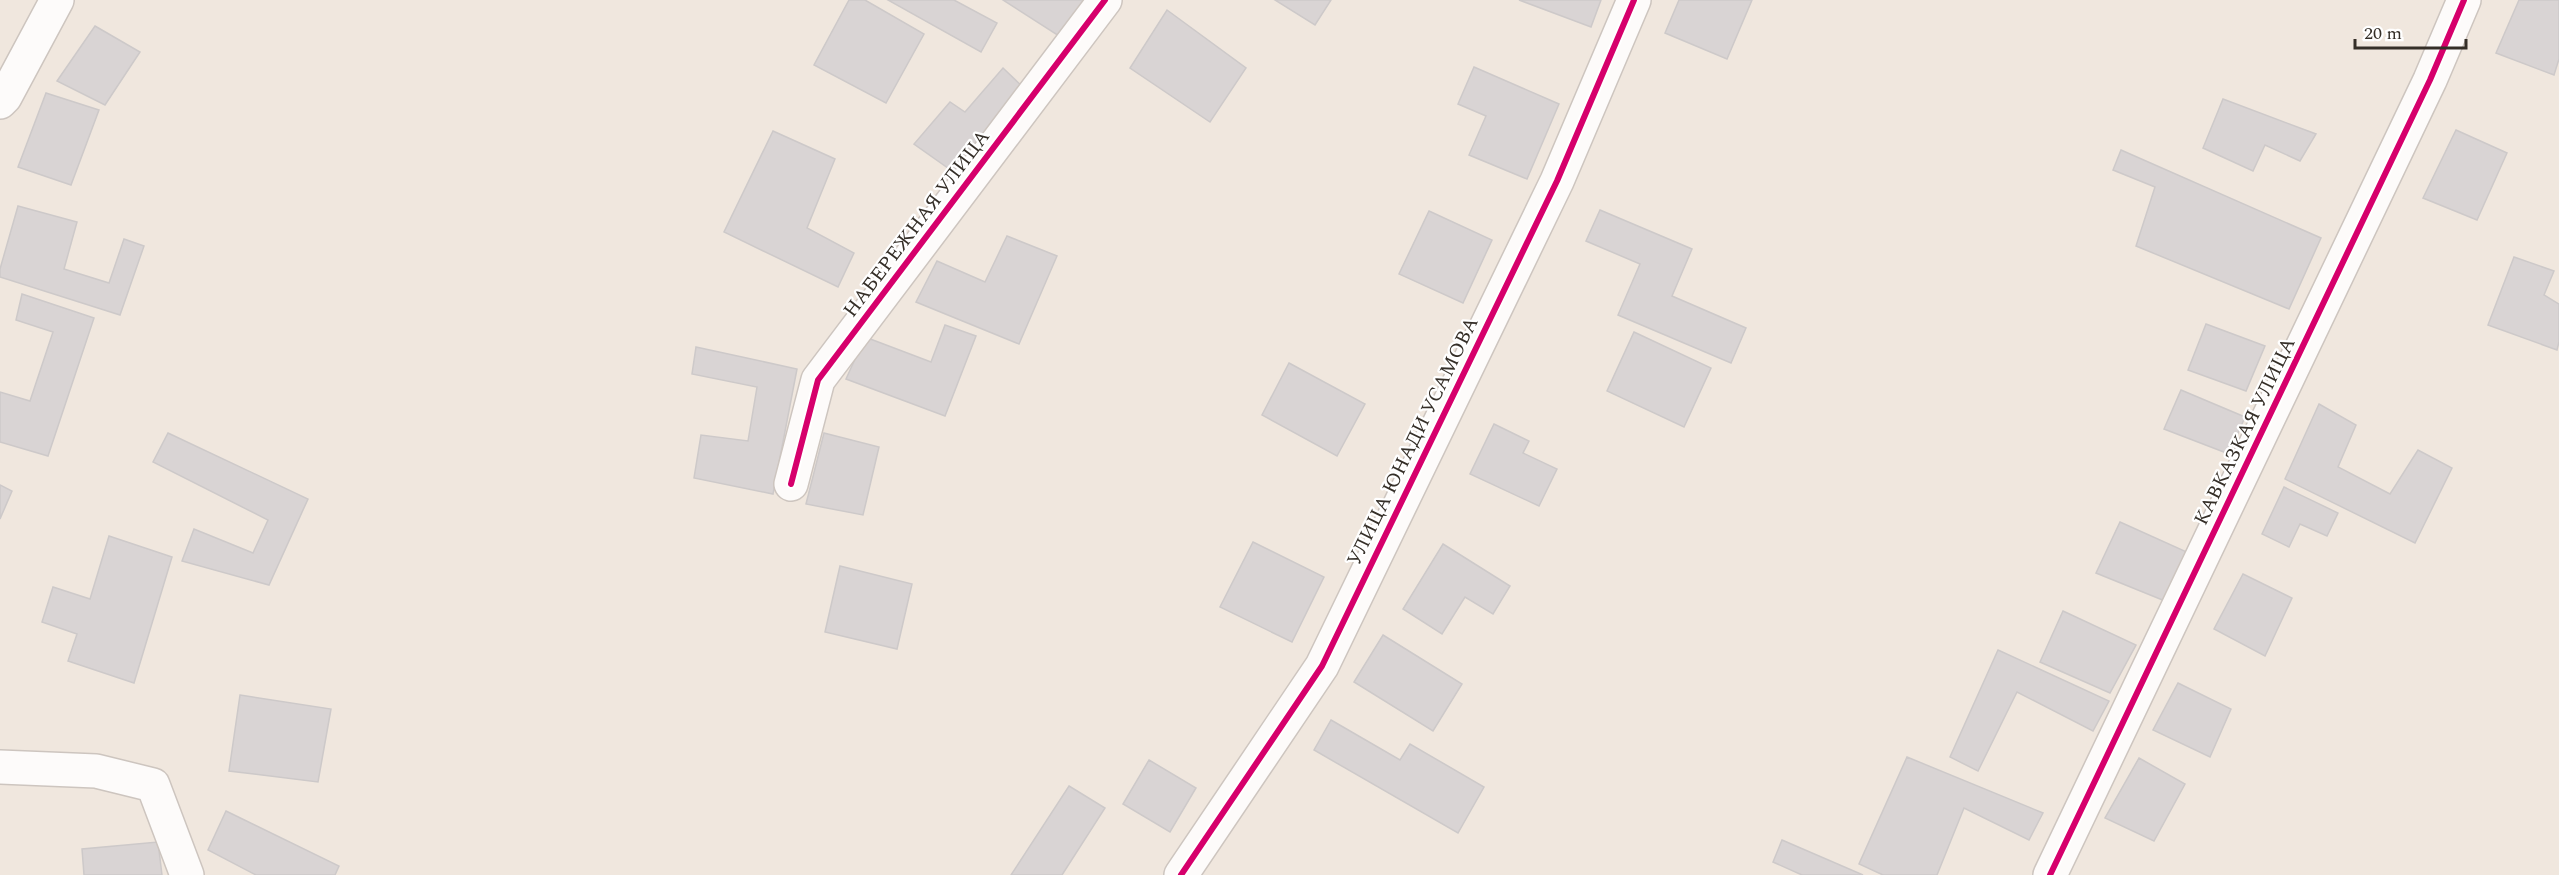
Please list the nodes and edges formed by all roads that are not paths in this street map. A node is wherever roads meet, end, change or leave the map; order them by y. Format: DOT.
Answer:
graph roads {
  1 [pos="57,0"];
  2 [pos="1105,0"];
  3 [pos="1634,0"];
  4 [pos="2464,0"];
  5 [pos="0,102"];
  6 [pos="791,484"];
  7 [pos="0,767"];
  8 [pos="187,875"];
  9 [pos="1181,875"];
  10 [pos="2050,875"];
  1 -- 5 [label="street"];
  2 -- 6 [label="street, НАБЕРЕЖНАЯ УЛИЦА"];
  3 -- 9 [label="street, УЛИЦА ЮНАДИ УСАМОВА"];
  4 -- 10 [label="street, КАВКАЗКАЯ УЛИЦА"];
  7 -- 8 [label="street"];
}
